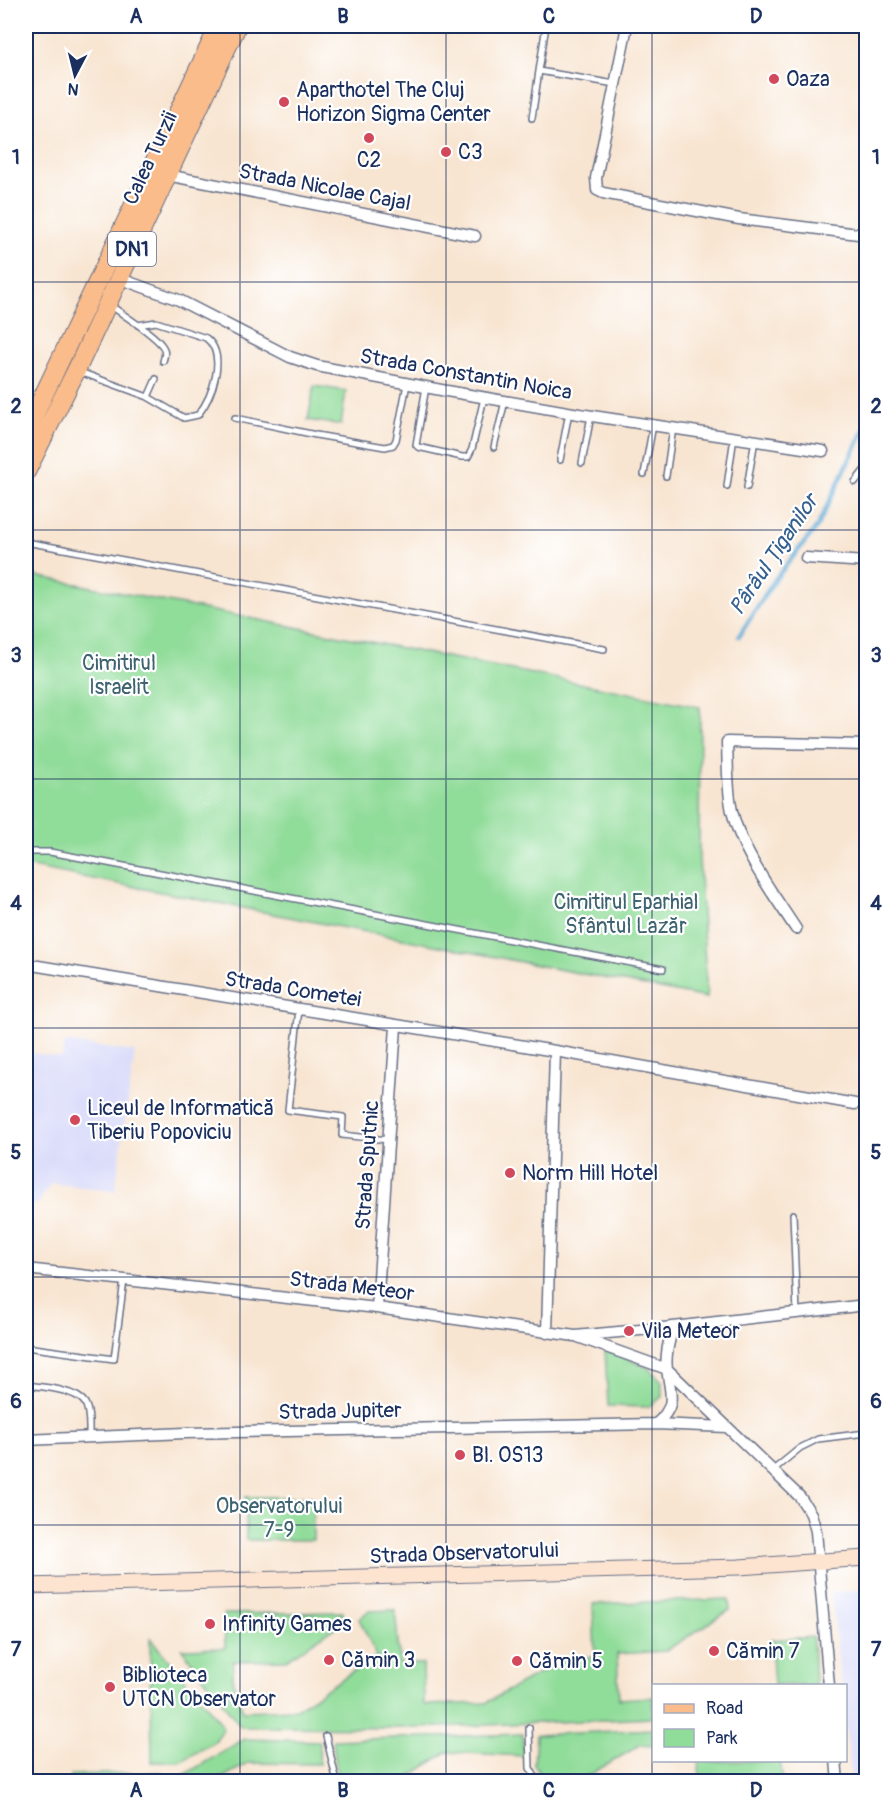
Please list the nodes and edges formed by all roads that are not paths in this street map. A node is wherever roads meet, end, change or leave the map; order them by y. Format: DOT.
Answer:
graph roads {
  1 [pos="219,26"];
  2 [pos="237,26"];
  3 [pos="627,26"];
  4 [pos="545,32"];
  5 [pos="539,71"];
  6 [pos="615,84"];
  7 [pos="532,118"];
  8 [pos="167,175"];
  9 [pos="867,235"];
  10 [pos="475,236"];
  11 [pos="118,278"];
  12 [pos="106,303"];
  13 [pos="138,326"];
  14 [pos="163,361"];
  15 [pos="76,371"];
  16 [pos="156,379"];
  17 [pos="407,384"];
  18 [pos="426,387"];
  19 [pos="148,397"];
  20 [pos="484,398"];
  21 [pos="505,401"];
  22 [pos="569,412"];
  23 [pos="591,416"];
  24 [pos="235,418"];
  25 [pos="653,425"];
  26 [pos="673,428"];
  27 [pos="26,432"];
  28 [pos="734,437"];
  29 [pos="755,440"];
  30 [pos="494,447"];
  31 [pos="823,451"];
  32 [pos="560,460"];
  33 [pos="582,463"];
  34 [pos="867,468"];
  35 [pos="26,472"];
  36 [pos="644,474"];
  37 [pos="666,476"];
  38 [pos="855,482"];
  39 [pos="727,486"];
  40 [pos="747,487"];
  41 [pos="26,542"];
  42 [pos="806,558"];
  43 [pos="867,562"];
  44 [pos="604,649"];
  45 [pos="867,745"];
  46 [pos="26,852"];
  47 [pos="796,929"];
  48 [pos="26,964"];
  49 [pos="663,969"];
  50 [pos="299,1009"];
  51 [pos="396,1026"];
  52 [pos="555,1051"];
  53 [pos="855,1104"];
  54 [pos="388,1140"];
  55 [pos="793,1214"];
  56 [pos="26,1269"];
  57 [pos="124,1281"];
  58 [pos="867,1305"];
  59 [pos="377,1308"];
  60 [pos="797,1313"];
  61 [pos="673,1327"];
  62 [pos="547,1333"];
  63 [pos="575,1336"];
  64 [pos="26,1347"];
  65 [pos="667,1369"];
  66 [pos="26,1385"];
  67 [pos="656,1424"];
  68 [pos="727,1427"];
  69 [pos="867,1433"];
  70 [pos="89,1438"];
  71 [pos="26,1440"];
  72 [pos="772,1471"];
  73 [pos="867,1558"];
  74 [pos="820,1563"];
  75 [pos="26,1586"];
  76 [pos="829,1684"];
  77 [pos="528,1728"];
  78 [pos="326,1736"];
  79 [pos="836,1762"];
  80 [pos="337,1782"];
  81 [pos="538,1782"];
  82 [pos="838,1782"];
  1 -- 27 [label="main road, Calea Turzii / DN1"];
  2 -- 8 [label="main road, Calea Turzii / DN1"];
  3 -- 6 [label="street"];
  4 -- 5 [label="lane"];
  5 -- 6 [label="lane"];
  5 -- 7 [label="lane"];
  6 -- 9 [label="street"];
  8 -- 10 [label="street, Strada Nicolae Cajal"];
  8 -- 11 [label="main road, Calea Turzii / DN1"];
  11 -- 12 [label="main road, Calea Turzii / DN1"];
  11 -- 17 [label="street, Strada Constantin Noica"];
  12 -- 13 [label="lane"];
  12 -- 15 [label="main road, Calea Turzii / DN1"];
  13 -- 14 [label="lane"];
  13 -- 19 [label="lane"];
  15 -- 19 [label="lane"];
  15 -- 35 [label="main road, Calea Turzii / DN1"];
  16 -- 19 [label="lane"];
  17 -- 18 [label="street, Strada Constantin Noica"];
  17 -- 24 [label="lane"];
  18 -- 20 [label="street, Strada Constantin Noica"];
  18 -- 20 [label="lane"];
  20 -- 21 [label="street, Strada Constantin Noica"];
  21 -- 22 [label="street, Strada Constantin Noica"];
  21 -- 30 [label="lane"];
  22 -- 23 [label="street, Strada Constantin Noica"];
  22 -- 32 [label="lane"];
  23 -- 25 [label="street, Strada Constantin Noica"];
  23 -- 33 [label="lane"];
  25 -- 26 [label="street, Strada Constantin Noica"];
  25 -- 36 [label="lane"];
  26 -- 28 [label="street, Strada Constantin Noica"];
  26 -- 37 [label="lane"];
  28 -- 29 [label="street, Strada Constantin Noica"];
  28 -- 39 [label="lane"];
  29 -- 31 [label="street, Strada Constantin Noica"];
  29 -- 40 [label="lane"];
  34 -- 38 [label="lane"];
  41 -- 44 [label="lane"];
  42 -- 43 [label="street"];
  45 -- 47 [label="street"];
  46 -- 49 [label="lane"];
  48 -- 50 [label="street, Strada Cometei"];
  50 -- 51 [label="street, Strada Cometei"];
  50 -- 54 [label="lane"];
  51 -- 52 [label="street, Strada Cometei"];
  51 -- 54 [label="street, Strada Sputnic"];
  52 -- 53 [label="street, Strada Cometei"];
  52 -- 62 [label="street"];
  54 -- 59 [label="street, Strada Sputnic"];
  55 -- 60 [label="lane"];
  56 -- 57 [label="street, Strada Meteor"];
  57 -- 59 [label="street, Strada Meteor"];
  57 -- 64 [label="lane"];
  58 -- 60 [label="street, Strada Meteor"];
  59 -- 62 [label="street, Strada Meteor"];
  60 -- 61 [label="street, Strada Meteor"];
  61 -- 63 [label="street, Strada Meteor"];
  61 -- 65 [label="street"];
  62 -- 63 [label="street, Strada Meteor"];
  63 -- 65 [label="street"];
  65 -- 67 [label="street"];
  65 -- 68 [label="street"];
  66 -- 70 [label="lane"];
  67 -- 68 [label="street, Strada Jupiter"];
  67 -- 70 [label="street, Strada Jupiter"];
  68 -- 72 [label="street"];
  69 -- 72 [label="lane"];
  70 -- 71 [label="street, Strada Jupiter"];
  72 -- 74 [label="street"];
  73 -- 74 [label="main road, Strada Observatorului"];
  74 -- 75 [label="main road, Strada Observatorului"];
  74 -- 76 [label="street"];
  77 -- 81 [label="lane"];
  78 -- 80 [label="lane"];
  79 -- 82 [label="street"];
}
